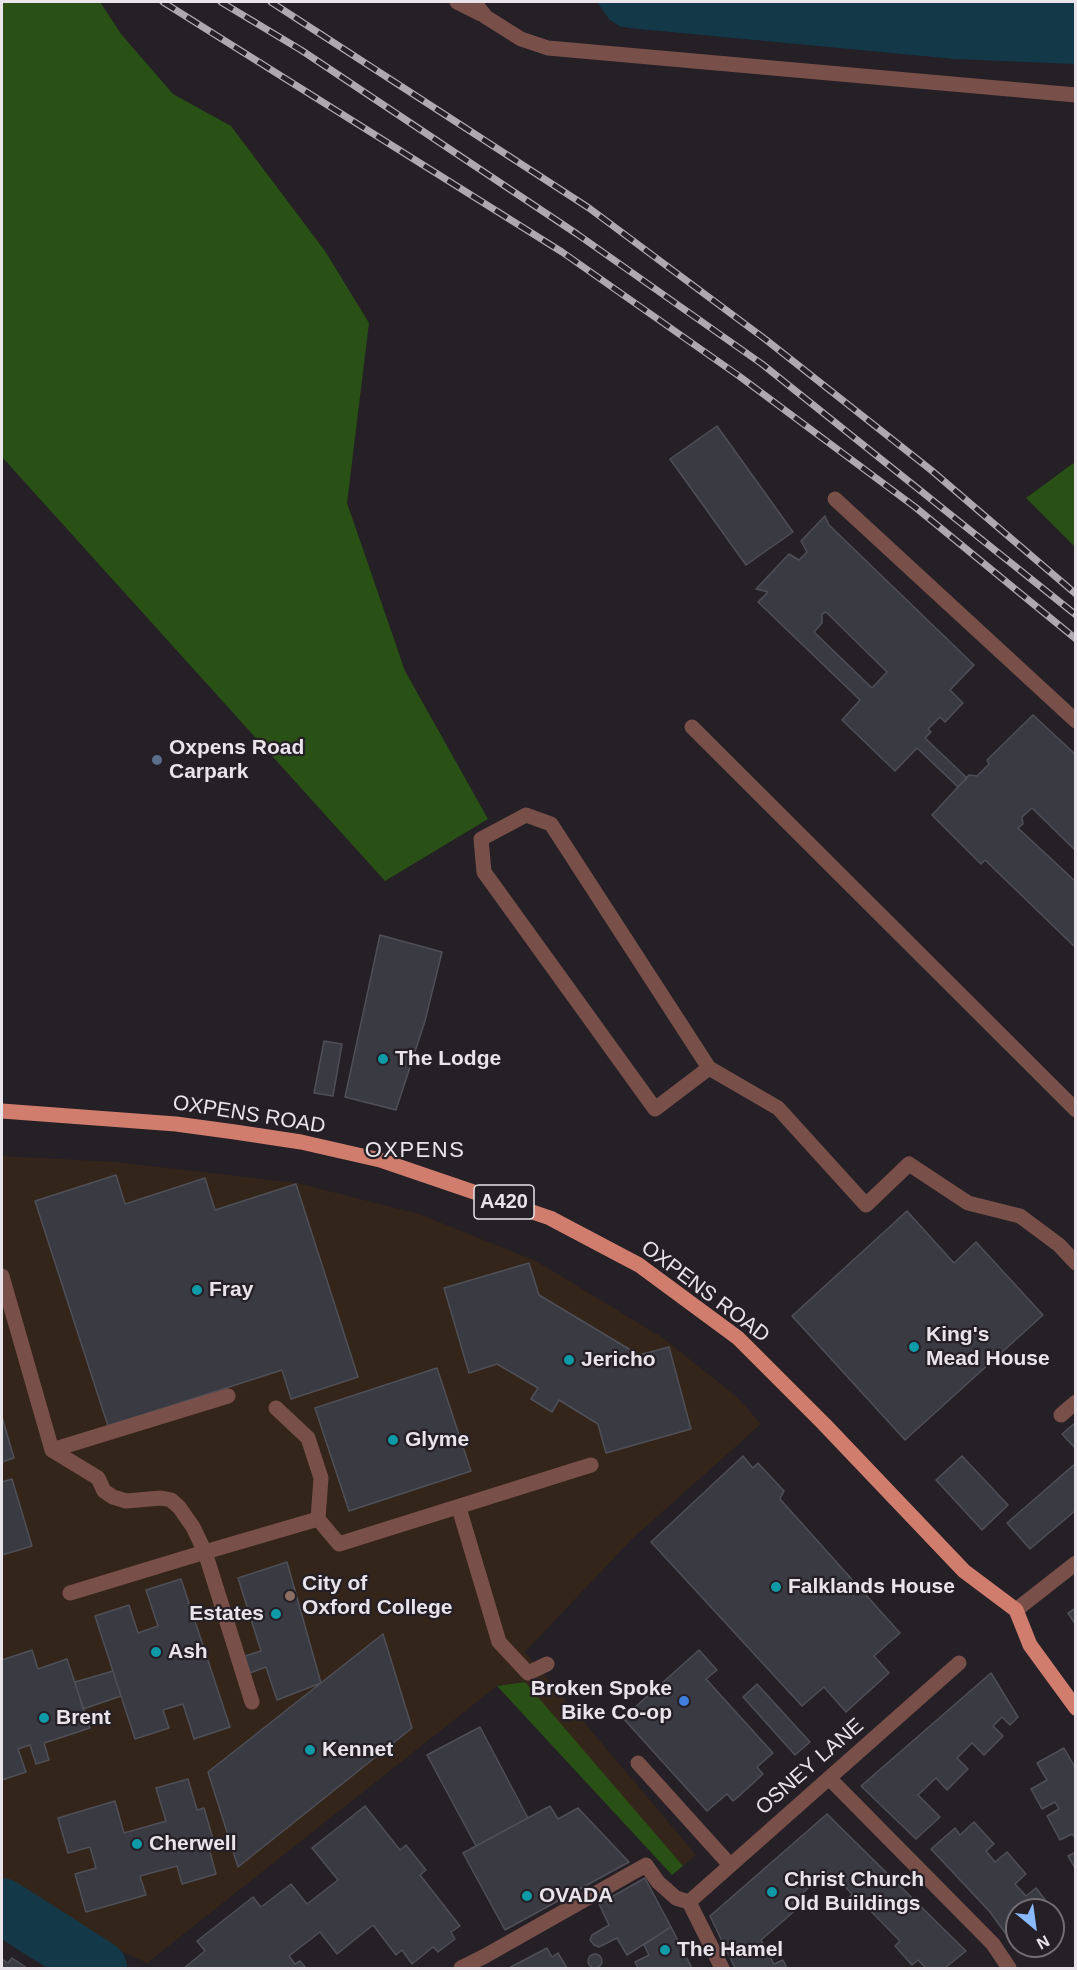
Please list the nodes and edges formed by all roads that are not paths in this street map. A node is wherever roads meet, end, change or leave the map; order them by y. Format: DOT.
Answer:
graph roads {
  1 [pos="457,2"];
  2 [pos="474,2"];
  3 [pos="486,17"];
  4 [pos="1076,95"];
  5 [pos="835,499"];
  6 [pos="1076,721"];
  7 [pos="692,727"];
  8 [pos="709,1068"];
  9 [pos="1076,1110"];
  10 [pos="2,1111"];
  11 [pos="1076,1263"];
  12 [pos="2,1276"];
  13 [pos="228,1396"];
  14 [pos="1076,1402"];
  15 [pos="276,1408"];
  16 [pos="1061,1415"];
  17 [pos="52,1450"];
  18 [pos="591,1465"];
  19 [pos="459,1508"];
  20 [pos="318,1519"];
  21 [pos="205,1552"];
  22 [pos="1076,1563"];
  23 [pos="70,1593"];
  24 [pos="1016,1610"];
  25 [pos="959,1663"];
  26 [pos="547,1664"];
  27 [pos="252,1702"];
  28 [pos="1076,1708"];
  29 [pos="638,1763"];
  30 [pos="829,1778"];
  31 [pos="730,1865"];
  32 [pos="688,1902"];
  33 [pos="461,1968"];
  34 [pos="722,1968"];
  35 [pos="1009,1968"];
  1 -- 3 [label="street"];
  2 -- 3 [label="street"];
  3 -- 4 [label="street"];
  5 -- 6 [label="street"];
  7 -- 9 [label="street"];
  8 -- 8 [label="street"];
  8 -- 11 [label="street"];
  10 -- 24 [label="main road, OXPENS ROAD / A420"];
  12 -- 17 [label="street"];
  13 -- 17 [label="street"];
  14 -- 16 [label="street"];
  15 -- 20 [label="street"];
  17 -- 21 [label="street"];
  18 -- 19 [label="street"];
  19 -- 20 [label="street"];
  19 -- 26 [label="street"];
  20 -- 21 [label="street"];
  21 -- 23 [label="street"];
  21 -- 27 [label="street"];
  22 -- 24 [label="street"];
  24 -- 28 [label="main road"];
  25 -- 30 [label="street, OSNEY LANE"];
  29 -- 31 [label="street"];
  30 -- 31 [label="street, OSNEY LANE"];
  30 -- 35 [label="street"];
  31 -- 32 [label="street, OSNEY LANE"];
  32 -- 33 [label="street"];
  32 -- 34 [label="street"];
}
